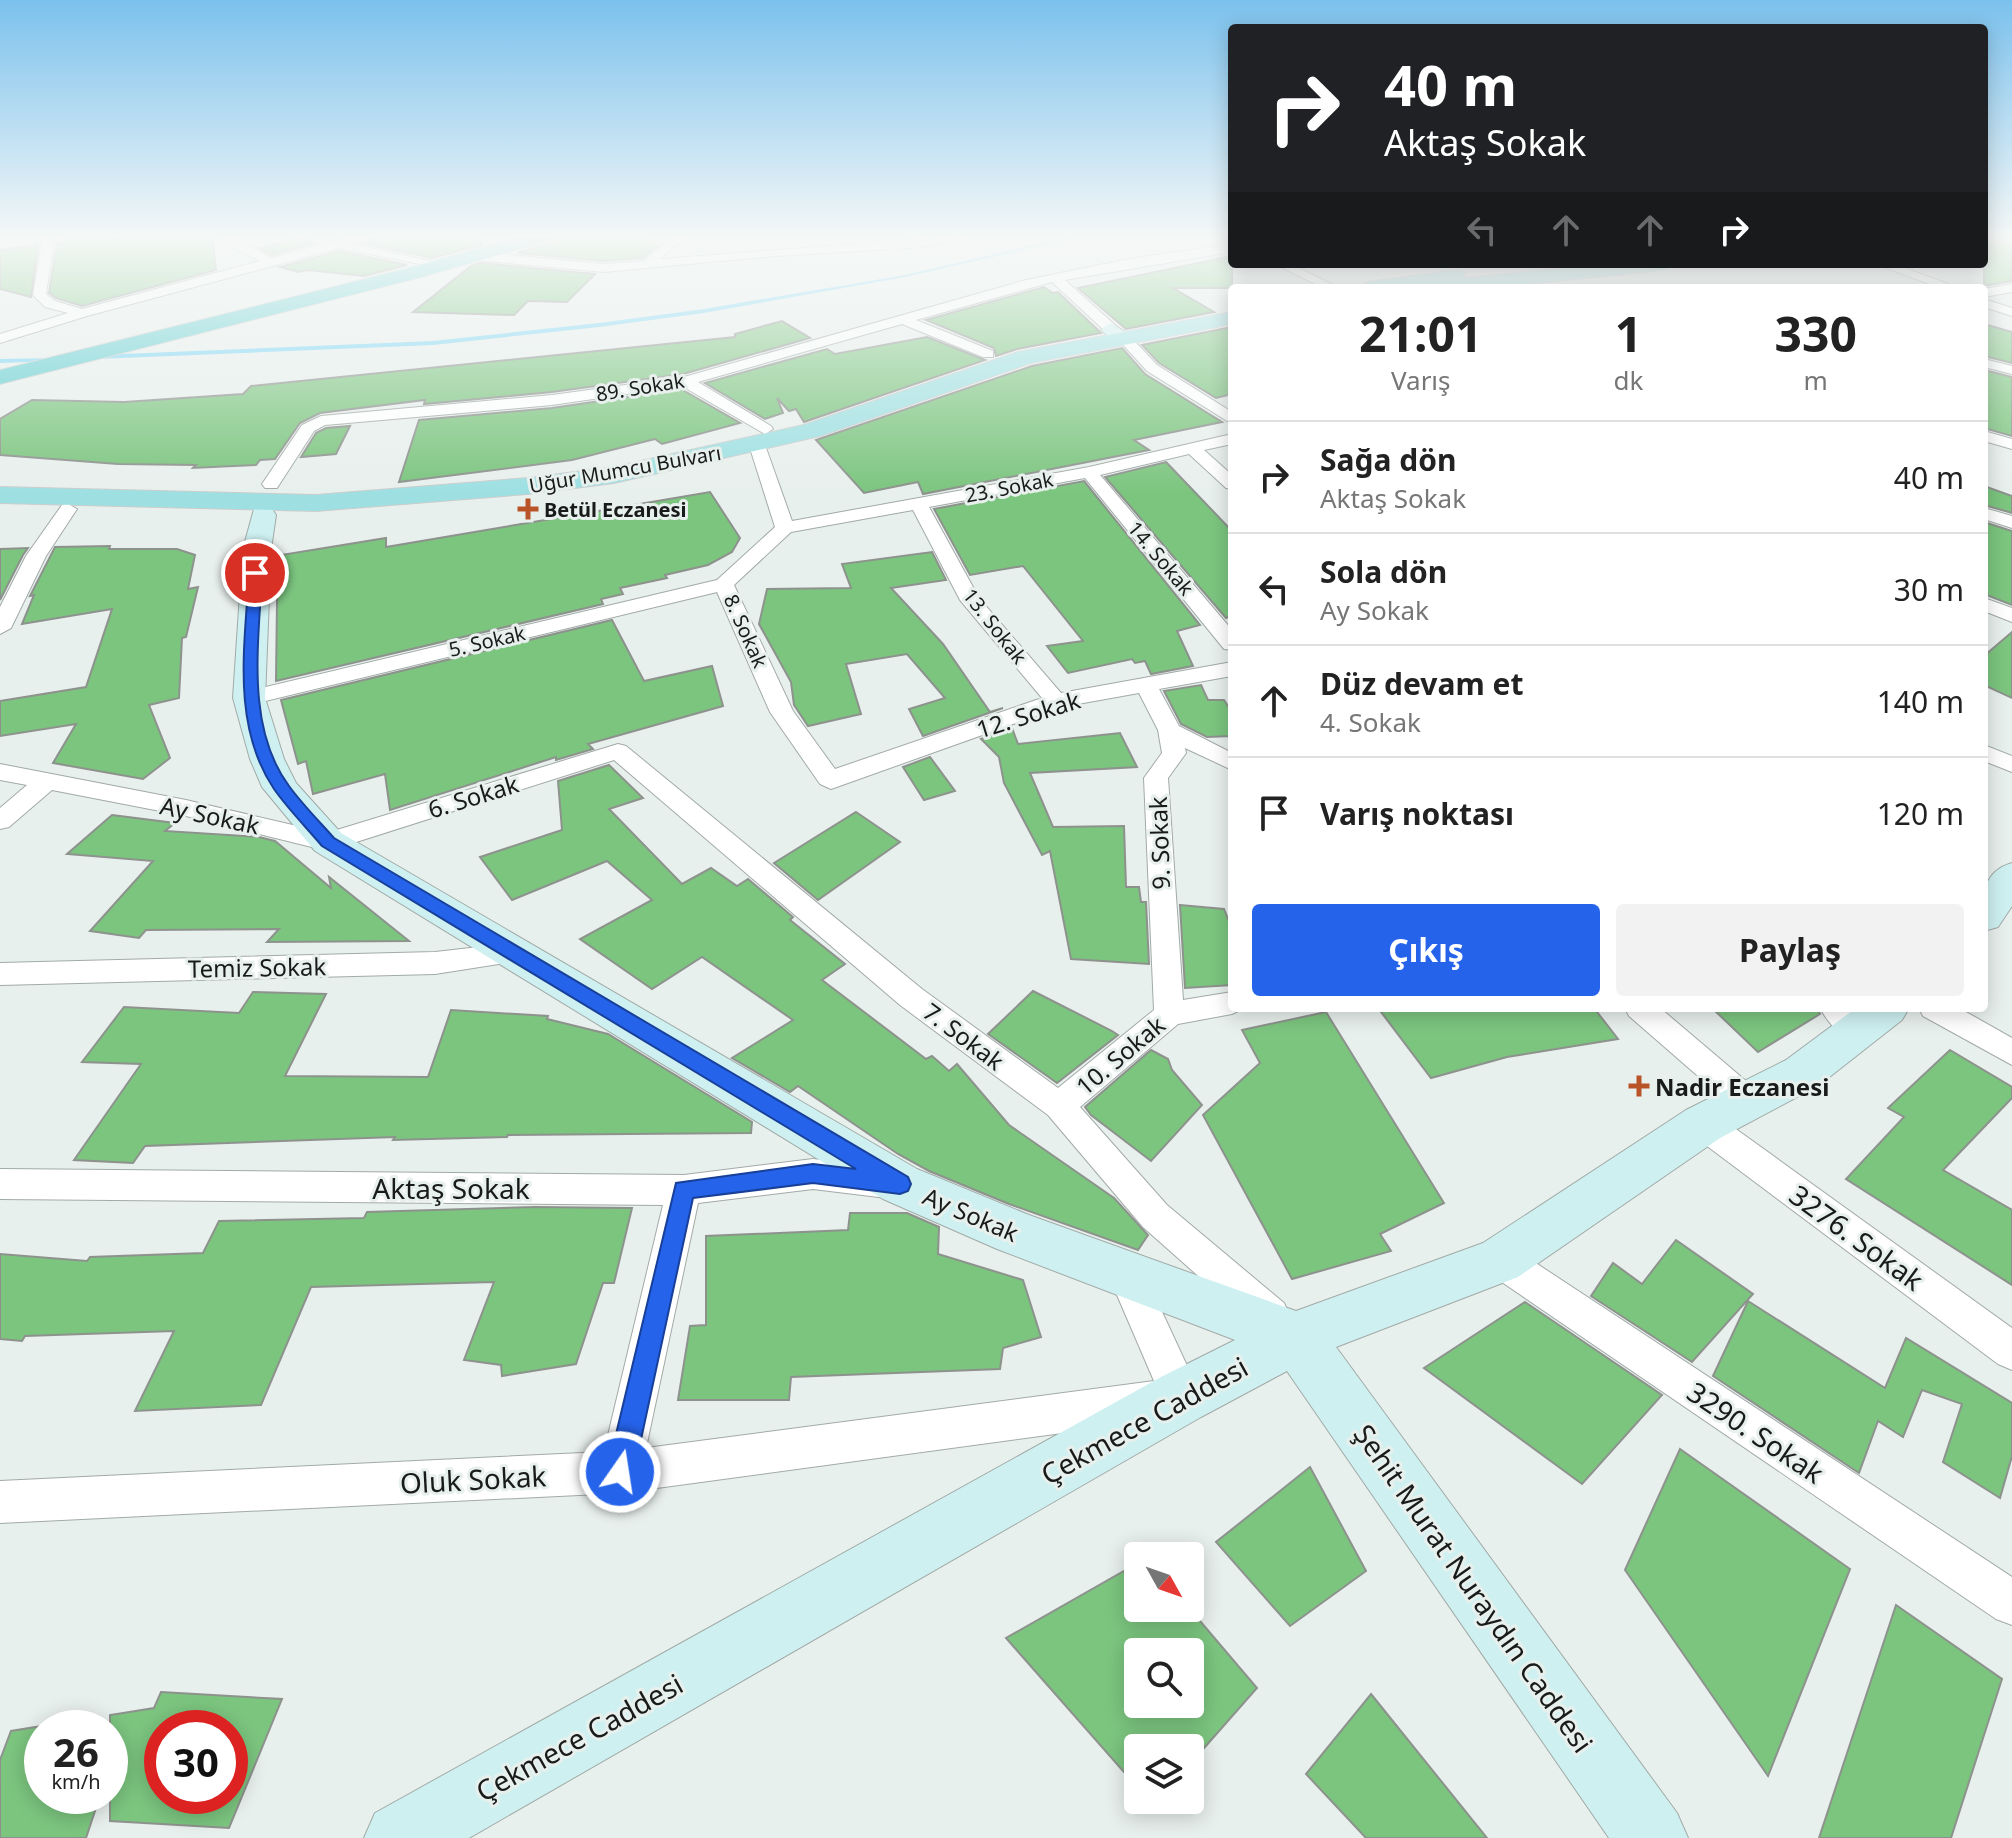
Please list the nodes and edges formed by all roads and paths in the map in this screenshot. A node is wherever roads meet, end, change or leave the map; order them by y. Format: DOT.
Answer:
graph roads {
  1 [pos="36,321"];
  2 [pos="58,321"];
  3 [pos="195,321"];
  4 [pos="196,321"];
  5 [pos="902,321"];
  6 [pos="907,321"];
  7 [pos="1102,321"];
  8 [pos="1173,321"];
  9 [pos="1211,321"];
  10 [pos="178,325"];
  11 [pos="33,329"];
  12 [pos="1116,333"];
  13 [pos="0,339"];
  14 [pos="988,354"];
  15 [pos="1988,364"];
  16 [pos="0,368"];
  17 [pos="2012,370"];
  18 [pos="0,377"];
  19 [pos="685,381"];
  20 [pos="1228,416"];
  21 [pos="761,437"];
  22 [pos="1988,437"];
  23 [pos="1228,440"];
  24 [pos="2012,444"];
  25 [pos="1193,449"];
  26 [pos="1089,472"];
  27 [pos="0,474"];
  28 [pos="1228,480"];
  29 [pos="271,484"];
  30 [pos="0,485"];
  31 [pos="388,494"];
  32 [pos="0,495"];
  33 [pos="918,503"];
  34 [pos="0,509"];
  35 [pos="68,509"];
  36 [pos="1988,514"];
  37 [pos="263,515"];
  38 [pos="2012,522"];
  39 [pos="785,528"];
  40 [pos="724,584"];
  41 [pos="1988,606"];
  42 [pos="2012,616"];
  43 [pos="0,628"];
  44 [pos="1228,639"];
  45 [pos="1228,670"];
  46 [pos="1146,685"];
  47 [pos="249,698"];
  48 [pos="1056,701"];
  49 [pos="1170,730"];
  50 [pos="618,751"];
  51 [pos="1988,754"];
  52 [pos="1228,761"];
  53 [pos="2012,765"];
  54 [pos="0,772"];
  55 [pos="830,780"];
  56 [pos="45,783"];
  57 [pos="0,821"];
  58 [pos="328,842"];
  59 [pos="2012,876"];
  60 [pos="1988,911"];
  61 [pos="514,953"];
  62 [pos="0,974"];
  63 [pos="1228,1004"];
  64 [pos="1643,1012"];
  65 [pos="1941,1012"];
  66 [pos="1169,1014"];
  67 [pos="1860,1016"];
  68 [pos="2012,1053"];
  69 [pos="1059,1106"];
  70 [pos="1725,1113"];
  71 [pos="0,1184"];
  72 [pos="900,1184"];
  73 [pos="684,1190"];
  74 [pos="1500,1260"];
  75 [pos="1126,1274"];
  76 [pos="1296,1337"];
  77 [pos="2012,1351"];
  78 [pos="1181,1397"];
  79 [pos="620,1472"];
  80 [pos="0,1502"];
  81 [pos="2012,1603"];
  82 [pos="400,1838"];
  83 [pos="1652,1838"];
  1 -- 11 [label="street"];
  2 -- 11 [label="street"];
  3 -- 10 [label="highway"];
  4 -- 10 [label="highway"];
  5 -- 19 [label="street, 89. Sokak"];
  6 -- 14 [label="street"];
  7 -- 12 [label="street"];
  8 -- 12 [label="main road, Uğur Mumcu Bulvarı"];
  9 -- 12 [label="main road, Uğur Mumcu Bulvarı"];
  10 -- 16 [label="highway"];
  10 -- 18 [label="highway"];
  11 -- 13 [label="street"];
  12 -- 14 [label="main road, Uğur Mumcu Bulvarı"];
  12 -- 20 [label="street"];
  12 -- 21 [label="main road, Uğur Mumcu Bulvarı"];
  14 -- 21 [label="main road, Uğur Mumcu Bulvarı"];
  15 -- 17 [label="street"];
  19 -- 21 [label="street"];
  19 -- 29 [label="street, 89. Sokak"];
  21 -- 31 [label="main road, Uğur Mumcu Bulvarı"];
  21 -- 39 [label="street"];
  22 -- 24 [label="street"];
  23 -- 25 [label="street, 23. Sokak"];
  25 -- 26 [label="street, 23. Sokak"];
  25 -- 28 [label="street"];
  26 -- 33 [label="street, 23. Sokak"];
  26 -- 44 [label="street, 14. Sokak"];
  27 -- 29 [label="main road"];
  29 -- 31 [label="main road"];
  30 -- 31 [label="main road, Uğur Mumcu Bulvarı"];
  31 -- 32 [label="main road, Uğur Mumcu Bulvarı"];
  31 -- 37 [label="main road"];
  33 -- 39 [label="street, 23. Sokak"];
  33 -- 48 [label="street, 13. Sokak"];
  34 -- 35 [label="main road"];
  35 -- 37 [label="main road"];
  35 -- 43 [label="street"];
  36 -- 38 [label="street"];
  37 -- 47 [label="main road"];
  39 -- 40 [label="street, 8. Sokak"];
  40 -- 47 [label="street, 5. Sokak"];
  40 -- 55 [label="street, 8. Sokak"];
  41 -- 42 [label="street"];
  45 -- 46 [label="street, 12. Sokak"];
  46 -- 48 [label="street, 12. Sokak"];
  46 -- 49 [label="street"];
  47 -- 58 [label="main road"];
  48 -- 55 [label="street, 12. Sokak"];
  49 -- 52 [label="street"];
  49 -- 66 [label="street, 9. Sokak"];
  50 -- 58 [label="street, 6. Sokak"];
  50 -- 69 [label="street, 7. Sokak"];
  51 -- 53 [label="street"];
  54 -- 56 [label="street, Ay Sokak"];
  56 -- 57 [label="street"];
  56 -- 58 [label="street, Ay Sokak"];
  58 -- 61 [label="main road, Ay Sokak"];
  59 -- 60 [label="main road"];
  61 -- 62 [label="street, Temiz Sokak"];
  61 -- 72 [label="main road, Ay Sokak"];
  63 -- 66 [label="street, 10. Sokak"];
  64 -- 70 [label="street, 3276. Sokak"];
  65 -- 68 [label="street"];
  66 -- 69 [label="street, 10. Sokak"];
  67 -- 70 [label="main road, Çekmece Caddesi"];
  69 -- 76 [label="street, 7. Sokak"];
  70 -- 74 [label="main road, Çekmece Caddesi"];
  70 -- 77 [label="street, 3276. Sokak"];
  71 -- 73 [label="street, Aktaş Sokak"];
  72 -- 73 [label="street, Aktaş Sokak"];
  72 -- 75 [label="main road, Ay Sokak"];
  73 -- 79 [label="street"];
  74 -- 76 [label="main road, Çekmece Caddesi"];
  74 -- 81 [label="street, 3290. Sokak"];
  75 -- 76 [label="main road, Ay Sokak"];
  75 -- 78 [label="street"];
  76 -- 78 [label="main road, Çekmece Caddesi"];
  76 -- 83 [label="main road, Şehit Murat Nuraydın Caddesi"];
  78 -- 79 [label="street, Oluk Sokak"];
  78 -- 82 [label="main road, Çekmece Caddesi"];
  79 -- 80 [label="street, Oluk Sokak"];
}
